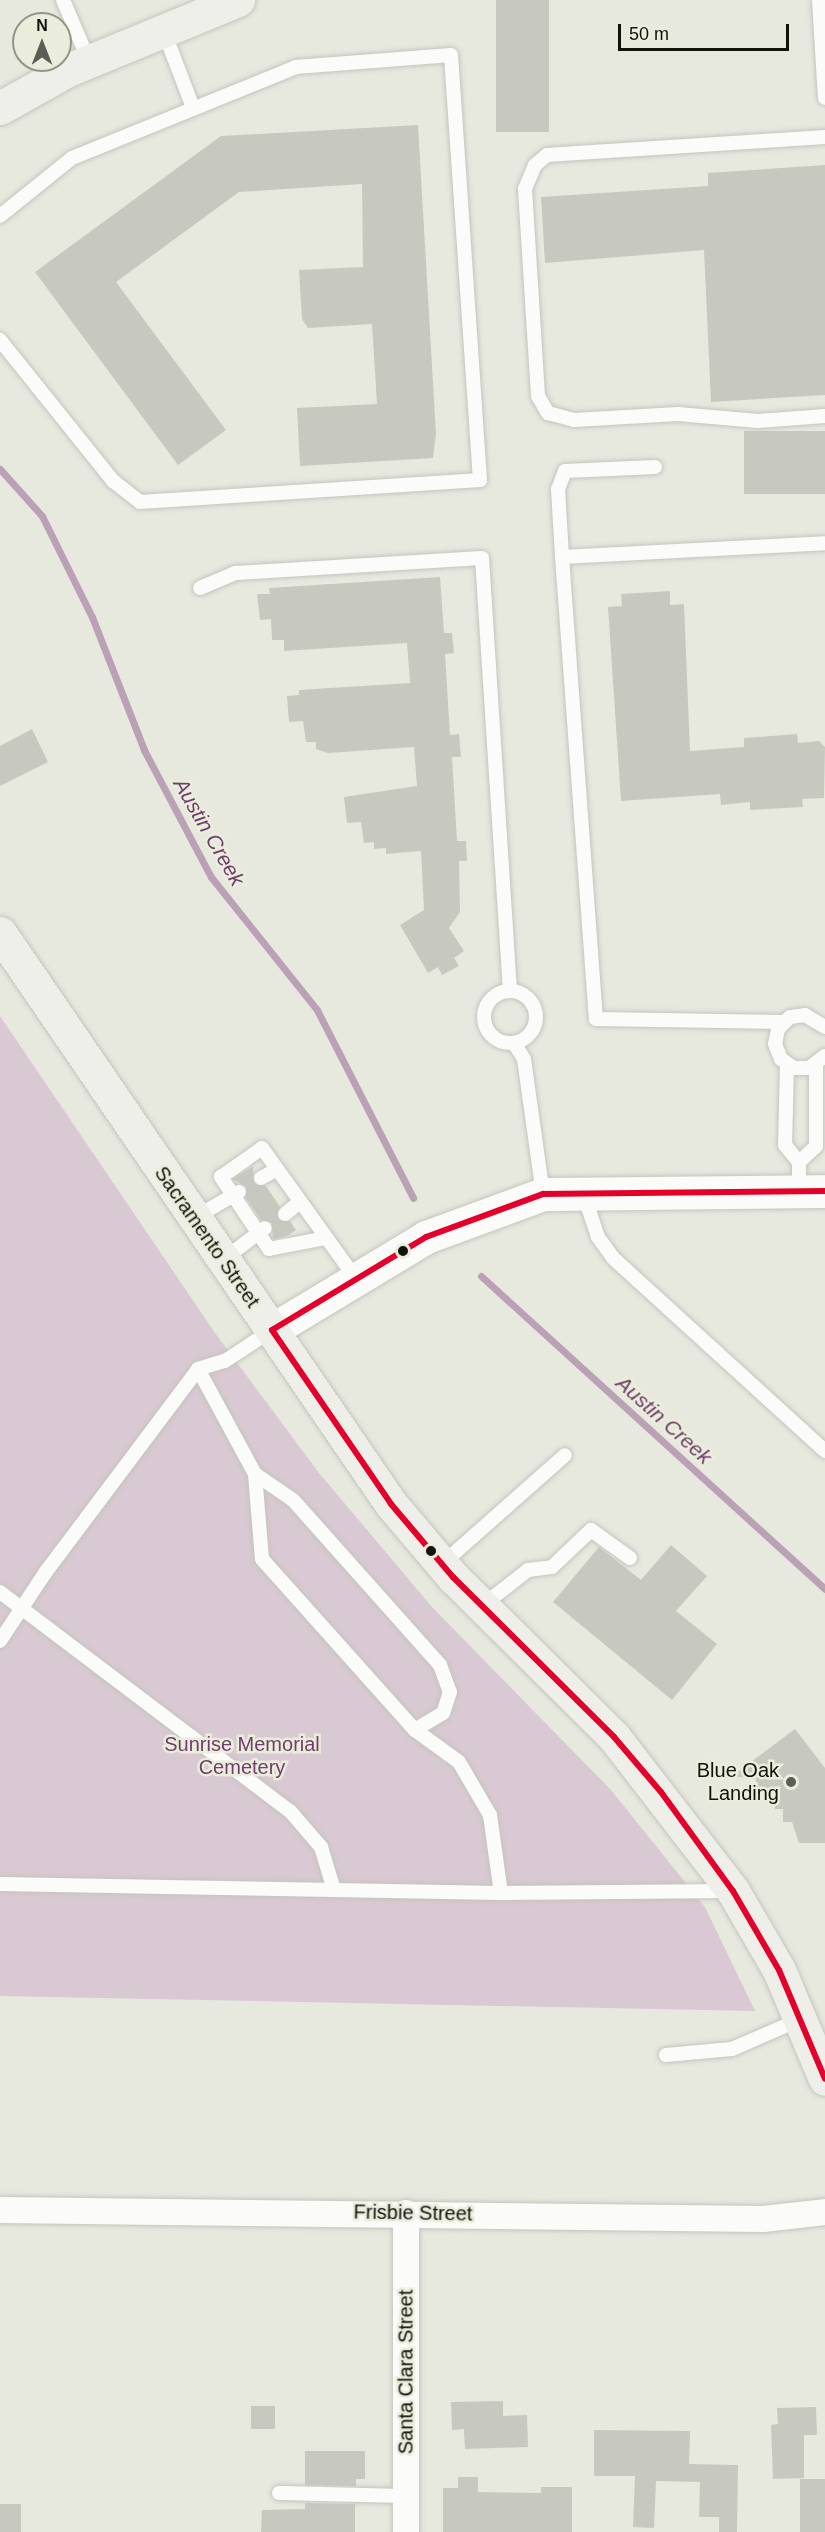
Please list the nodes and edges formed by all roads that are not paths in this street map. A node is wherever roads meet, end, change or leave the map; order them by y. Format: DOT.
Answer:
graph roads {
  1 [pos="63,0"];
  2 [pos="238,0"];
  3 [pos="819,0"];
  4 [pos="181,15"];
  5 [pos="89,61"];
  6 [pos="825,98"];
  7 [pos="192,105"];
  8 [pos="0,108"];
  9 [pos="825,137"];
  10 [pos="0,216"];
  11 [pos="0,340"];
  12 [pos="825,416"];
  13 [pos="655,467"];
  14 [pos="825,543"];
  15 [pos="562,557"];
  16 [pos="200,588"];
  17 [pos="0,933"];
  18 [pos="510,991"];
  19 [pos="783,1022"];
  20 [pos="823,1023"];
  21 [pos="514,1043"];
  22 [pos="821,1060"];
  23 [pos="787,1065"];
  24 [pos="277,1169"];
  25 [pos="261,1178"];
  26 [pos="808,1181"];
  27 [pos="583,1190"];
  28 [pos="237,1193"];
  29 [pos="543,1194"];
  30 [pos="300,1202"];
  31 [pos="285,1214"];
  32 [pos="195,1218"];
  33 [pos="262,1231"];
  34 [pos="326,1238"];
  35 [pos="224,1259"];
  36 [pos="356,1279"];
  37 [pos="272,1330"];
  38 [pos="198,1369"];
  39 [pos="825,1451"];
  40 [pos="565,1455"];
  41 [pos="255,1474"];
  42 [pos="630,1558"];
  43 [pos="442,1564"];
  44 [pos="0,1592"];
  45 [pos="482,1606"];
  46 [pos="21,1608"];
  47 [pos="0,1641"];
  48 [pos="415,1730"];
  49 [pos="0,1884"];
  50 [pos="334,1890"];
  51 [pos="733,1891"];
  52 [pos="501,1893"];
  53 [pos="802,2019"];
  54 [pos="666,2055"];
  55 [pos="825,2079"];
  56 [pos="0,2210"];
  57 [pos="406,2212"];
  58 [pos="825,2212"];
  59 [pos="279,2493"];
  60 [pos="406,2496"];
  61 [pos="406,2532"];
  1 -- 5 [label="lane"];
  2 -- 4 [label="main road"];
  3 -- 6 [label="lane"];
  4 -- 5 [label="main road"];
  4 -- 7 [label="lane"];
  5 -- 8 [label="main road"];
  7 -- 10 [label="lane"];
  7 -- 11 [label="lane"];
  9 -- 12 [label="lane"];
  13 -- 15 [label="lane"];
  14 -- 15 [label="lane"];
  15 -- 19 [label="lane"];
  16 -- 18 [label="lane"];
  17 -- 32 [label="main road, Sacramento Street"];
  18 -- 21 [label="lane"];
  18 -- 21 [label="lane"];
  19 -- 20 [label="lane"];
  19 -- 23 [label="lane"];
  21 -- 29 [label="lane"];
  22 -- 23 [label="lane"];
  22 -- 26 [label="lane"];
  23 -- 26 [label="lane"];
  24 -- 25 [label="lane"];
  24 -- 28 [label="lane"];
  24 -- 30 [label="lane"];
  26 -- 27 [label="street"];
  27 -- 29 [label="street"];
  27 -- 39 [label="lane"];
  28 -- 32 [label="lane"];
  28 -- 33 [label="lane"];
  29 -- 36 [label="street"];
  30 -- 31 [label="lane"];
  30 -- 34 [label="lane"];
  32 -- 35 [label="main road, Sacramento Street"];
  33 -- 34 [label="lane"];
  33 -- 35 [label="lane"];
  34 -- 36 [label="lane"];
  35 -- 37 [label="main road, Sacramento Street"];
  36 -- 37 [label="street"];
  37 -- 38 [label="lane"];
  37 -- 43 [label="main road, Sacramento Street"];
  38 -- 41 [label="lane"];
  38 -- 46 [label="lane"];
  40 -- 43 [label="lane"];
  41 -- 48 [label="lane"];
  41 -- 48 [label="lane"];
  42 -- 45 [label="lane"];
  43 -- 45 [label="main road, Sacramento Street"];
  44 -- 46 [label="lane"];
  45 -- 51 [label="main road, Sacramento Street"];
  46 -- 47 [label="lane"];
  46 -- 50 [label="lane"];
  48 -- 52 [label="lane"];
  49 -- 50 [label="lane"];
  50 -- 52 [label="lane"];
  51 -- 52 [label="lane"];
  51 -- 53 [label="main road, Sacramento Street"];
  53 -- 54 [label="lane"];
  53 -- 55 [label="main road, Sacramento Street"];
  56 -- 57 [label="street, Frisbie Street"];
  57 -- 58 [label="street, Frisbie Street"];
  57 -- 60 [label="street, Santa Clara Street"];
  59 -- 60 [label="lane"];
  60 -- 61 [label="street, Santa Clara Street"];
}
